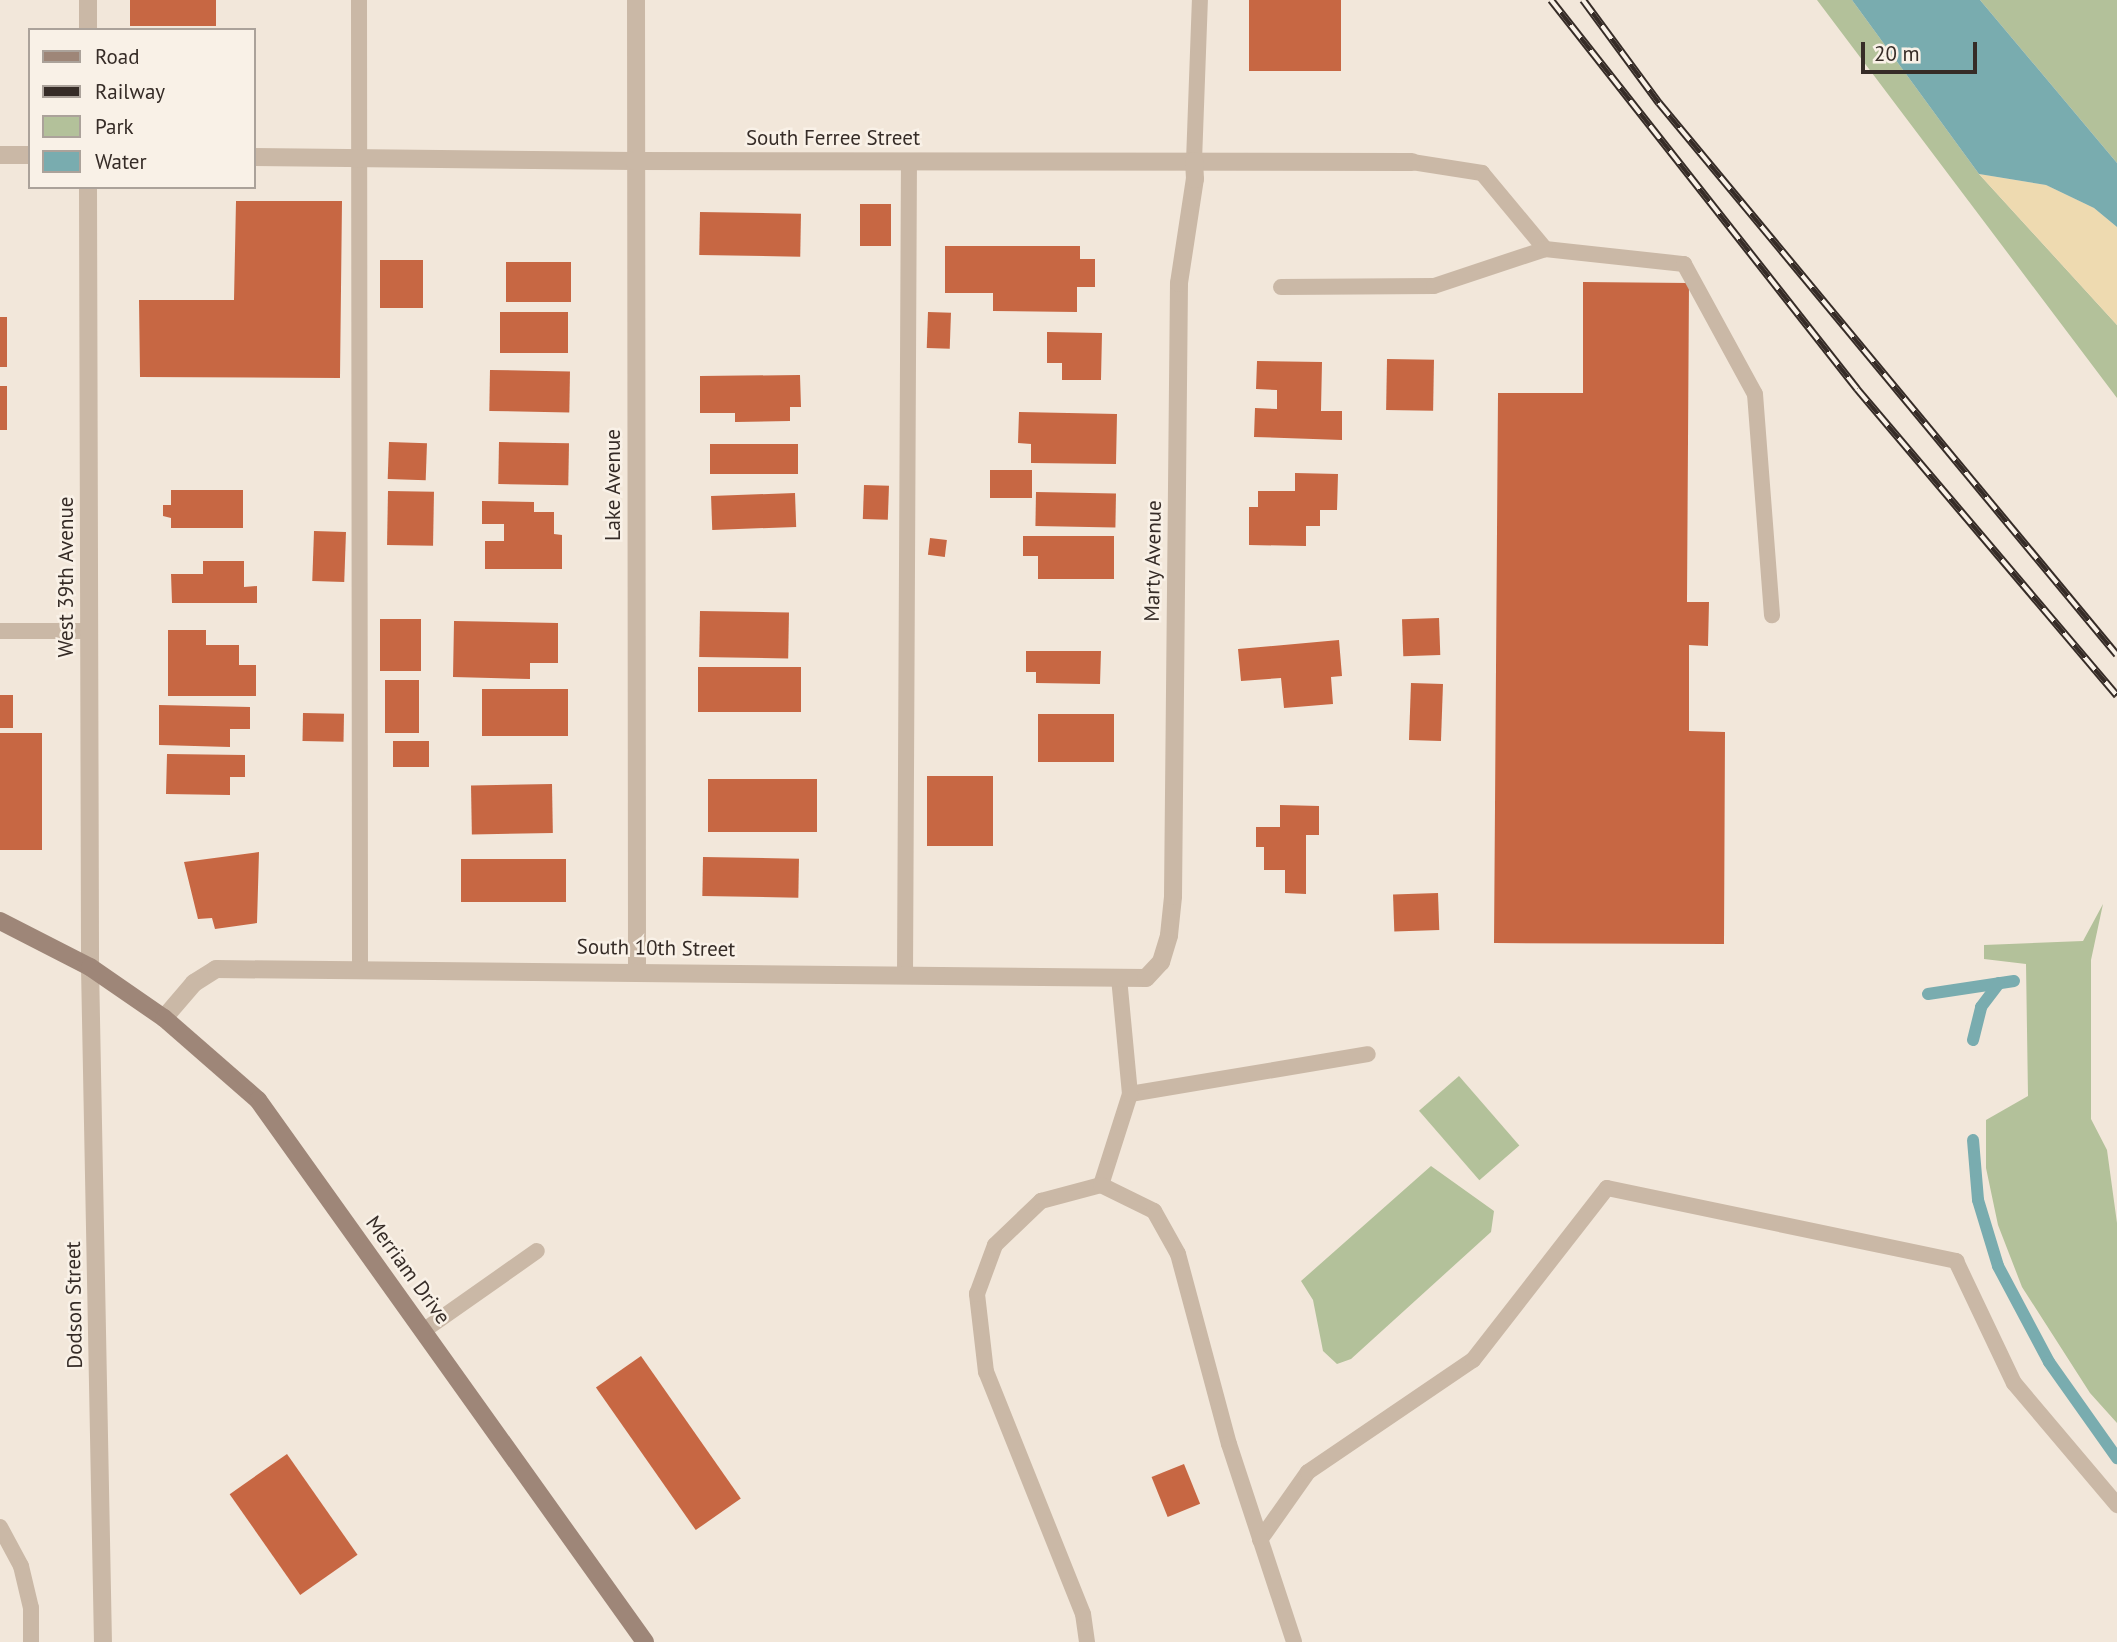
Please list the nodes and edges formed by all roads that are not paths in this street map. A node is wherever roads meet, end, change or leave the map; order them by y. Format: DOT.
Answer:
graph roads {
  1 [pos="88,0"];
  2 [pos="359,0"];
  3 [pos="636,0"];
  4 [pos="1200,0"];
  5 [pos="88,28"];
  6 [pos="0,155"];
  7 [pos="28,155"];
  8 [pos="256,157"];
  9 [pos="359,158"];
  10 [pos="634,161"];
  11 [pos="909,161"];
  12 [pos="1194,161"];
  13 [pos="1412,162"];
  14 [pos="88,189"];
  15 [pos="1545,249"];
  16 [pos="1281,286"];
  17 [pos="1772,615"];
  18 [pos="0,631"];
  19 [pos="89,631"];
  20 [pos="0,920"];
  21 [pos="1161,962"];
  22 [pos="90,967"];
  23 [pos="360,968"];
  24 [pos="637,971"];
  25 [pos="905,975"];
  26 [pos="1119,978"];
  27 [pos="164,1018"];
  28 [pos="1368,1054"];
  29 [pos="1130,1094"];
  30 [pos="1101,1185"];
  31 [pos="537,1251"];
  32 [pos="423,1331"];
  33 [pos="2117,1505"];
  34 [pos="0,1527"];
  35 [pos="1260,1540"];
  36 [pos="31,1642"];
  37 [pos="103,1642"];
  38 [pos="645,1642"];
  39 [pos="1087,1642"];
  40 [pos="1294,1642"];
  1 -- 5 [label="street"];
  2 -- 9 [label="lane"];
  3 -- 10 [label="street, Lake Avenue"];
  4 -- 12 [label="lane"];
  6 -- 7 [label="street"];
  8 -- 9 [label="street, South Ferree Street"];
  9 -- 10 [label="street, South Ferree Street"];
  9 -- 23 [label="lane"];
  10 -- 11 [label="street, South Ferree Street"];
  10 -- 24 [label="street, Lake Avenue"];
  11 -- 12 [label="street, South Ferree Street"];
  11 -- 25 [label="lane"];
  12 -- 13 [label="street, South Ferree Street"];
  12 -- 21 [label="street, Marty Avenue"];
  13 -- 15 [label="lane"];
  14 -- 19 [label="street, West 39th Avenue"];
  15 -- 16 [label="lane"];
  15 -- 17 [label="lane"];
  18 -- 19 [label="lane"];
  19 -- 22 [label="street, West 39th Avenue"];
  20 -- 22 [label="main road, Merriam Drive"];
  21 -- 26 [label="street, South 10th Street"];
  22 -- 27 [label="main road, Merriam Drive"];
  22 -- 37 [label="street, Dodson Street"];
  23 -- 24 [label="street, South 10th Street"];
  23 -- 27 [label="street, South 10th Street"];
  24 -- 25 [label="street, South 10th Street"];
  25 -- 26 [label="street, South 10th Street"];
  26 -- 29 [label="lane"];
  27 -- 32 [label="main road, Merriam Drive"];
  28 -- 29 [label="lane"];
  29 -- 30 [label="lane"];
  30 -- 35 [label="lane"];
  30 -- 39 [label="lane"];
  31 -- 32 [label="lane"];
  32 -- 38 [label="main road, Merriam Drive"];
  33 -- 35 [label="lane"];
  34 -- 36 [label="lane"];
  35 -- 40 [label="lane"];
}
